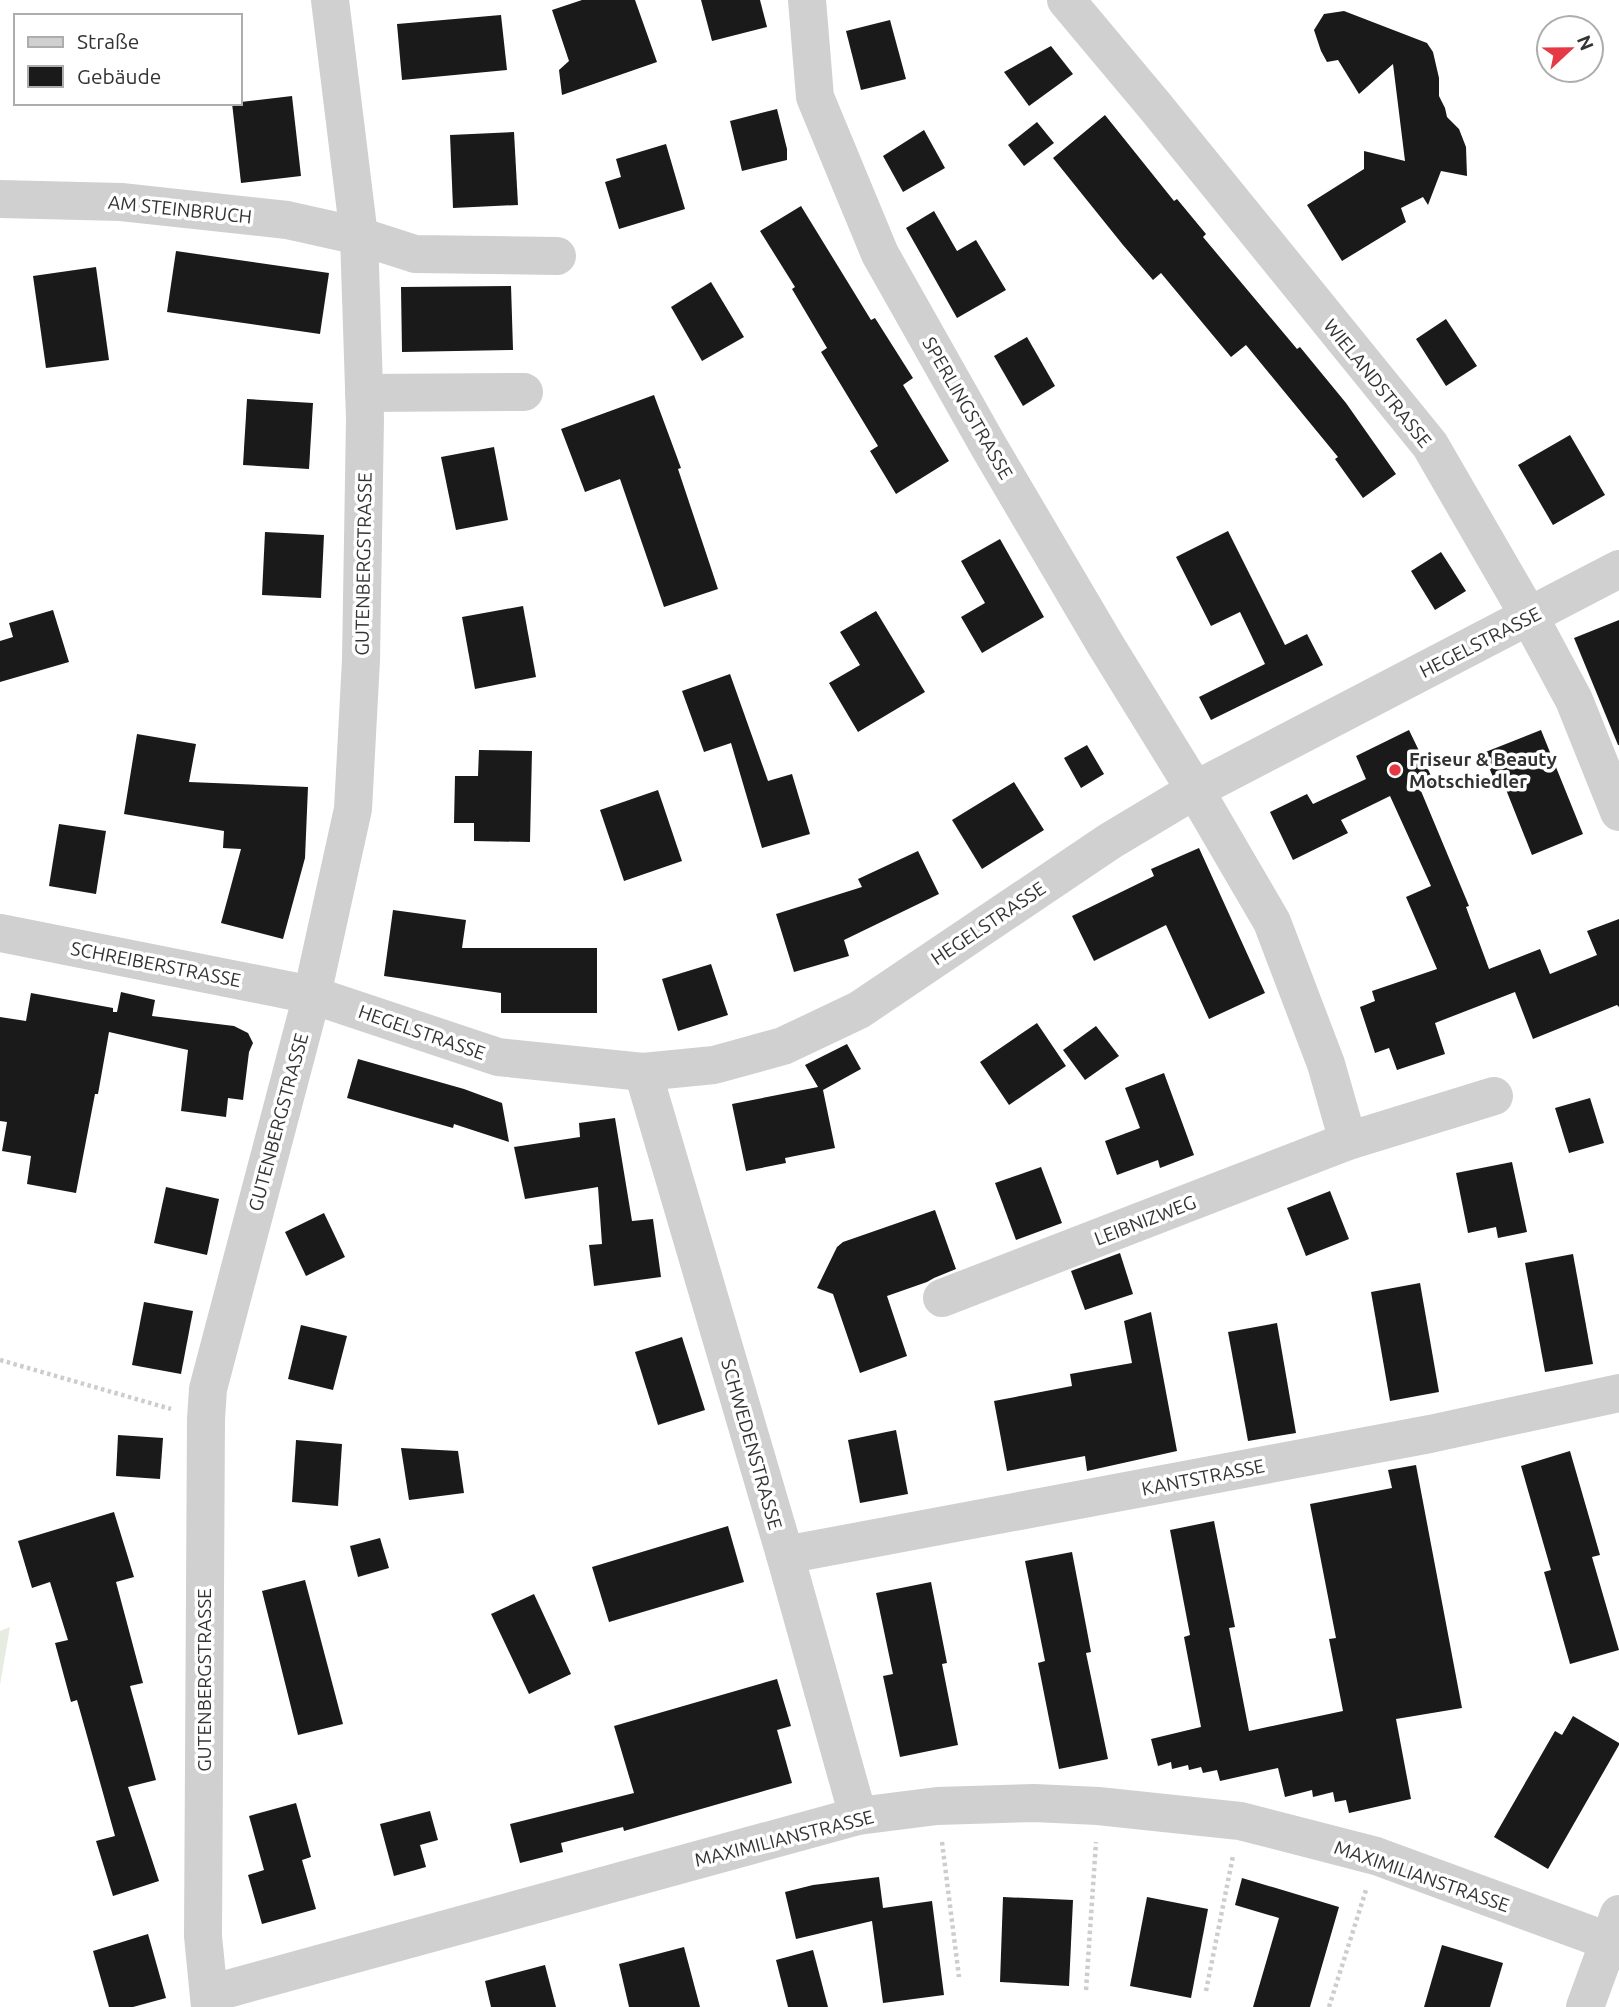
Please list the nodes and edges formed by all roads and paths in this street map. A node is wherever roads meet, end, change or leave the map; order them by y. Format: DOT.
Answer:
graph roads {
  1 [pos="330,0"];
  2 [pos="807,0"];
  3 [pos="1066,0"];
  4 [pos="0,199"];
  5 [pos="359,236"];
  6 [pos="557,256"];
  7 [pos="524,392"];
  8 [pos="364,393"];
  9 [pos="1619,569"];
  10 [pos="1529,616"];
  11 [pos="1195,790"];
  12 [pos="1619,812"];
  13 [pos="0,933"];
  14 [pos="312,995"];
  15 [pos="643,1072"];
  16 [pos="1494,1096"];
  17 [pos="1348,1141"];
  18 [pos="942,1298"];
  19 [pos="0,1360"];
  20 [pos="1619,1393"];
  21 [pos="206,1419"];
  22 [pos="785,1555"];
  23 [pos="937,1807"];
  24 [pos="1098,1807"];
  25 [pos="858,1816"];
  26 [pos="1240,1821"];
  27 [pos="1377,1856"];
  28 [pos="1614,1927"];
  29 [pos="959,1978"];
  30 [pos="1086,1990"];
  31 [pos="1206,1991"];
  32 [pos="210,2001"];
  33 [pos="1329,2007"];
  34 [pos="1584,2007"];
  1 -- 5 [label="street, GUTENBERGSTRASSE"];
  2 -- 11 [label="street, SPERLINGSTRASSE"];
  3 -- 10 [label="street, WIELANDSTRASSE"];
  4 -- 5 [label="street, AM STEINBRUCH"];
  5 -- 6 [label="street"];
  5 -- 8 [label="street, GUTENBERGSTRASSE"];
  7 -- 8 [label="street"];
  8 -- 14 [label="street, GUTENBERGSTRASSE"];
  9 -- 10 [label="street, HEGELSTRASSE"];
  10 -- 11 [label="street, HEGELSTRASSE"];
  10 -- 12 [label="street, WIELANDSTRASSE"];
  11 -- 15 [label="street, HEGELSTRASSE"];
  11 -- 17 [label="street"];
  13 -- 14 [label="street, SCHREIBERSTRASSE"];
  14 -- 15 [label="street, HEGELSTRASSE"];
  14 -- 21 [label="street, GUTENBERGSTRASSE"];
  15 -- 22 [label="street, SCHWEDENSTRASSE"];
  16 -- 17 [label="street, LEIBNIZWEG"];
  17 -- 18 [label="street, LEIBNIZWEG"];
  19 -- 21 [label="path"];
  20 -- 22 [label="street, KANTSTRASSE"];
  21 -- 32 [label="street, GUTENBERGSTRASSE"];
  22 -- 25 [label="street, SCHWEDENSTRASSE"];
  23 -- 24 [label="street, MAXIMILIANSTRASSE"];
  23 -- 25 [label="street, MAXIMILIANSTRASSE"];
  23 -- 29 [label="path"];
  24 -- 26 [label="street, MAXIMILIANSTRASSE"];
  24 -- 30 [label="path"];
  25 -- 32 [label="street, MAXIMILIANSTRASSE"];
  26 -- 27 [label="street, MAXIMILIANSTRASSE"];
  26 -- 31 [label="path"];
  27 -- 28 [label="street, MAXIMILIANSTRASSE"];
  27 -- 33 [label="path"];
  28 -- 34 [label="street"];
}
